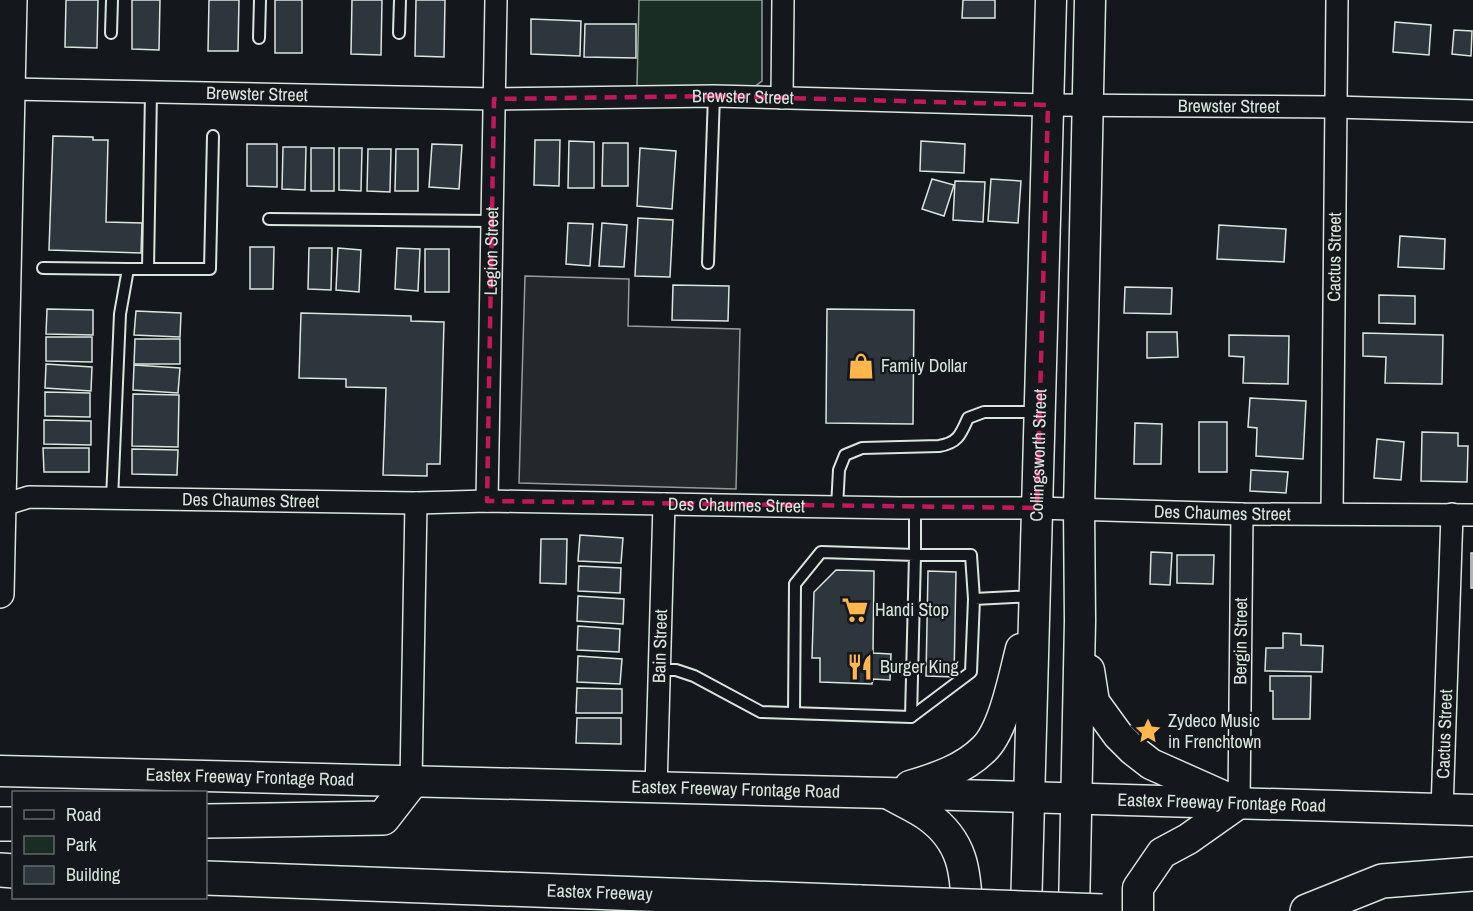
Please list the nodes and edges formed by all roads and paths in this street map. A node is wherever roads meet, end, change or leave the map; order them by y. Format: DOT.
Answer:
graph roads {
  1 [pos="14,0"];
  2 [pos="112,0"];
  3 [pos="260,0"];
  4 [pos="400,0"];
  5 [pos="496,0"];
  6 [pos="783,0"];
  7 [pos="1051,0"];
  8 [pos="1090,0"];
  9 [pos="1337,0"];
  10 [pos="111,33"];
  11 [pos="399,33"];
  12 [pos="259,38"];
  13 [pos="11,89"];
  14 [pos="152,92"];
  15 [pos="714,96"];
  16 [pos="782,98"];
  17 [pos="494,99"];
  18 [pos="1048,105"];
  19 [pos="1088,106"];
  20 [pos="1335,107"];
  21 [pos="1473,111"];
  22 [pos="213,136"];
  23 [pos="269,219"];
  24 [pos="492,221"];
  25 [pos="708,263"];
  26 [pos="43,268"];
  27 [pos="128,269"];
  28 [pos="148,269"];
  29 [pos="1041,412"];
  30 [pos="112,499"];
  31 [pos="487,501"];
  32 [pos="416,503"];
  33 [pos="664,504"];
  34 [pos="1,505"];
  35 [pos="837,507"];
  36 [pos="915,508"];
  37 [pos="1037,508"];
  38 [pos="1079,509"];
  39 [pos="1332,513"];
  40 [pos="1242,514"];
  41 [pos="1452,514"];
  42 [pos="1473,515"];
  43 [pos="915,555"];
  44 [pos="0,594"];
  45 [pos="1034,596"];
  46 [pos="974,599"];
  47 [pos="1080,621"];
  48 [pos="659,670"];
  49 [pos="794,714"];
  50 [pos="912,717"];
  51 [pos="0,771"];
  52 [pos="411,782"];
  53 [pos="656,788"];
  54 [pos="887,793"];
  55 [pos="1029,797"];
  56 [pos="1077,798"];
  57 [pos="1239,803"];
  58 [pos="1442,810"];
  59 [pos="1473,810"];
  60 [pos="207,821"];
  61 [pos="1473,874"];
  62 [pos="207,878"];
  63 [pos="967,911"];
  64 [pos="1026,911"];
  65 [pos="1074,911"];
  66 [pos="1102,911"];
  67 [pos="1138,911"];
  68 [pos="1307,911"];
  1 -- 13 [label="street"];
  2 -- 10 [label="lane"];
  3 -- 12 [label="lane"];
  4 -- 11 [label="lane"];
  5 -- 17 [label="street, Legion Street"];
  6 -- 16 [label="street"];
  7 -- 18 [label="main road, Collingsworth Street"];
  8 -- 19 [label="main road"];
  9 -- 20 [label="street, Cactus Street"];
  13 -- 14 [label="street, Brewster Street"];
  13 -- 34 [label="street"];
  14 -- 17 [label="street, Brewster Street"];
  14 -- 28 [label="lane"];
  15 -- 16 [label="street, Brewster Street"];
  15 -- 17 [label="street, Brewster Street"];
  15 -- 25 [label="lane"];
  16 -- 18 [label="street, Brewster Street"];
  17 -- 24 [label="street, Legion Street"];
  18 -- 19 [label="street, Brewster Street"];
  18 -- 29 [label="main road, Collingsworth Street"];
  19 -- 20 [label="street, Brewster Street"];
  19 -- 38 [label="main road"];
  20 -- 21 [label="street, Brewster Street"];
  20 -- 39 [label="street, Cactus Street"];
  22 -- 28 [label="lane"];
  23 -- 24 [label="lane"];
  24 -- 31 [label="street, Legion Street"];
  26 -- 27 [label="lane"];
  27 -- 28 [label="lane"];
  27 -- 30 [label="lane"];
  29 -- 35 [label="lane"];
  29 -- 37 [label="main road, Collingsworth Street"];
  30 -- 32 [label="street, Des Chaumes Street"];
  30 -- 34 [label="street, Des Chaumes Street"];
  31 -- 32 [label="street, Des Chaumes Street"];
  31 -- 33 [label="street, Des Chaumes Street"];
  32 -- 52 [label="street"];
  33 -- 35 [label="street, Des Chaumes Street"];
  33 -- 48 [label="street, Bain Street"];
  34 -- 44 [label="street"];
  35 -- 36 [label="street, Des Chaumes Street"];
  36 -- 37 [label="street, Des Chaumes Street"];
  36 -- 43 [label="lane"];
  37 -- 38 [label="street, Des Chaumes Street"];
  37 -- 45 [label="main road, Collingsworth Street"];
  38 -- 40 [label="street, Des Chaumes Street"];
  38 -- 47 [label="main road"];
  39 -- 40 [label="street, Des Chaumes Street"];
  39 -- 41 [label="street, Des Chaumes Street"];
  40 -- 57 [label="street, Bergin Street"];
  41 -- 42 [label="street, Des Chaumes Street"];
  41 -- 58 [label="street, Cactus Street"];
  43 -- 46 [label="lane"];
  43 -- 49 [label="lane"];
  43 -- 50 [label="lane"];
  45 -- 46 [label="lane"];
  45 -- 54 [label="main road"];
  45 -- 55 [label="main road, Collingsworth Street"];
  46 -- 50 [label="lane"];
  47 -- 56 [label="main road"];
  47 -- 57 [label="main road"];
  48 -- 49 [label="lane"];
  48 -- 53 [label="street, Bain Street"];
  49 -- 50 [label="lane"];
  51 -- 52 [label="main road, Eastex Freeway Frontage Road"];
  52 -- 53 [label="main road, Eastex Freeway Frontage Road"];
  52 -- 60 [label="highway"];
  53 -- 54 [label="main road, Eastex Freeway Frontage Road"];
  54 -- 55 [label="main road, Eastex Freeway Frontage Road"];
  54 -- 63 [label="main road"];
  55 -- 56 [label="main road, Eastex Freeway Frontage Road"];
  55 -- 64 [label="main road, Collingsworth Street"];
  56 -- 57 [label="main road, Eastex Freeway Frontage Road"];
  56 -- 65 [label="main road"];
  57 -- 58 [label="main road, Eastex Freeway Frontage Road"];
  57 -- 67 [label="main road"];
  58 -- 59 [label="main road, Eastex Freeway Frontage Road"];
  61 -- 68 [label="highway"];
  62 -- 66 [label="highway, Eastex Freeway, bridge"];
}
